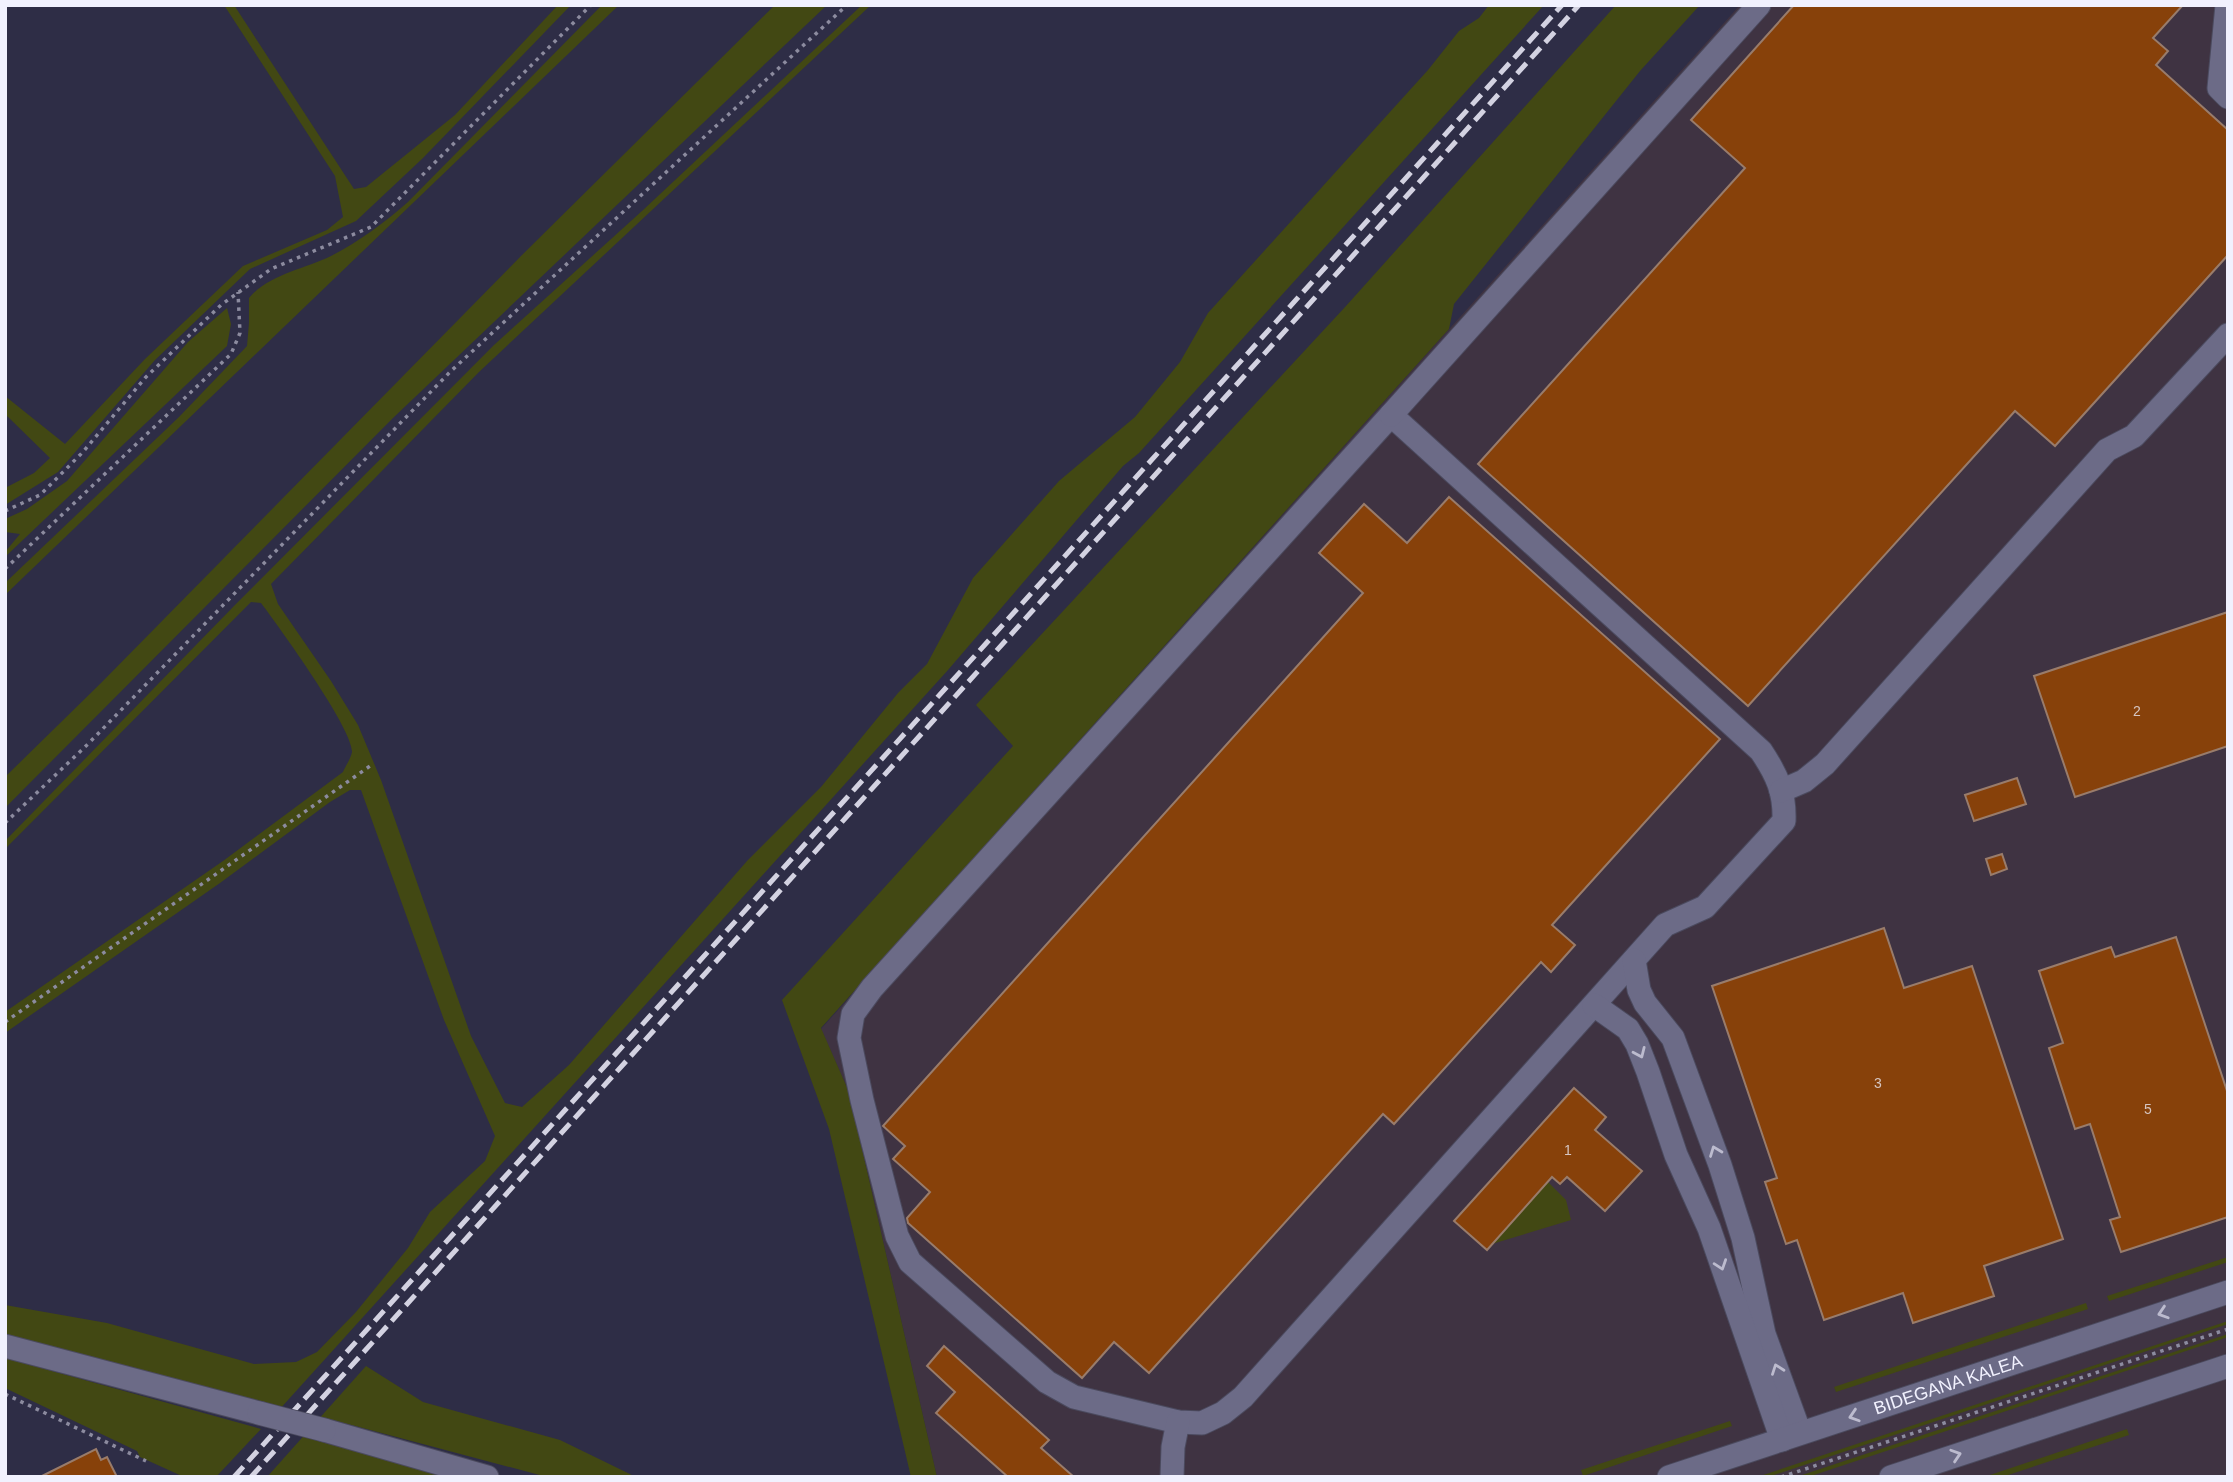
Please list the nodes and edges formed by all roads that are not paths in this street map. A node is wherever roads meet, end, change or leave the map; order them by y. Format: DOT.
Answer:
graph roads {
  1 [pos="1759,5"];
  2 [pos="2227,5"];
  3 [pos="2228,97"];
  4 [pos="2228,334"];
  5 [pos="1391,415"];
  6 [pos="1781,791"];
  7 [pos="1634,960"];
  8 [pos="1594,1005"];
  9 [pos="2228,1292"];
  10 [pos="5,1346"];
  11 [pos="2228,1366"];
  12 [pos="1178,1422"];
  13 [pos="1791,1436"];
  14 [pos="487,1477"];
  15 [pos="1172,1477"];
  16 [pos="1669,1477"];
  17 [pos="1891,1477"];
  1 -- 5 [label="street"];
  2 -- 3 [label="street"];
  4 -- 6 [label="street"];
  5 -- 6 [label="street"];
  5 -- 12 [label="street"];
  6 -- 7 [label="street"];
  7 -- 8 [label="street"];
  13 -- 7 [label="street, one-way"];
  8 -- 12 [label="street"];
  8 -- 13 [label="street, one-way"];
  9 -- 13 [label="street, BIDEGANA KALEA, one-way"];
  10 -- 14 [label="street, bridge"];
  17 -- 11 [label="street, one-way"];
  12 -- 15 [label="street"];
  13 -- 16 [label="street, BIDEGANA KALEA"];
}
